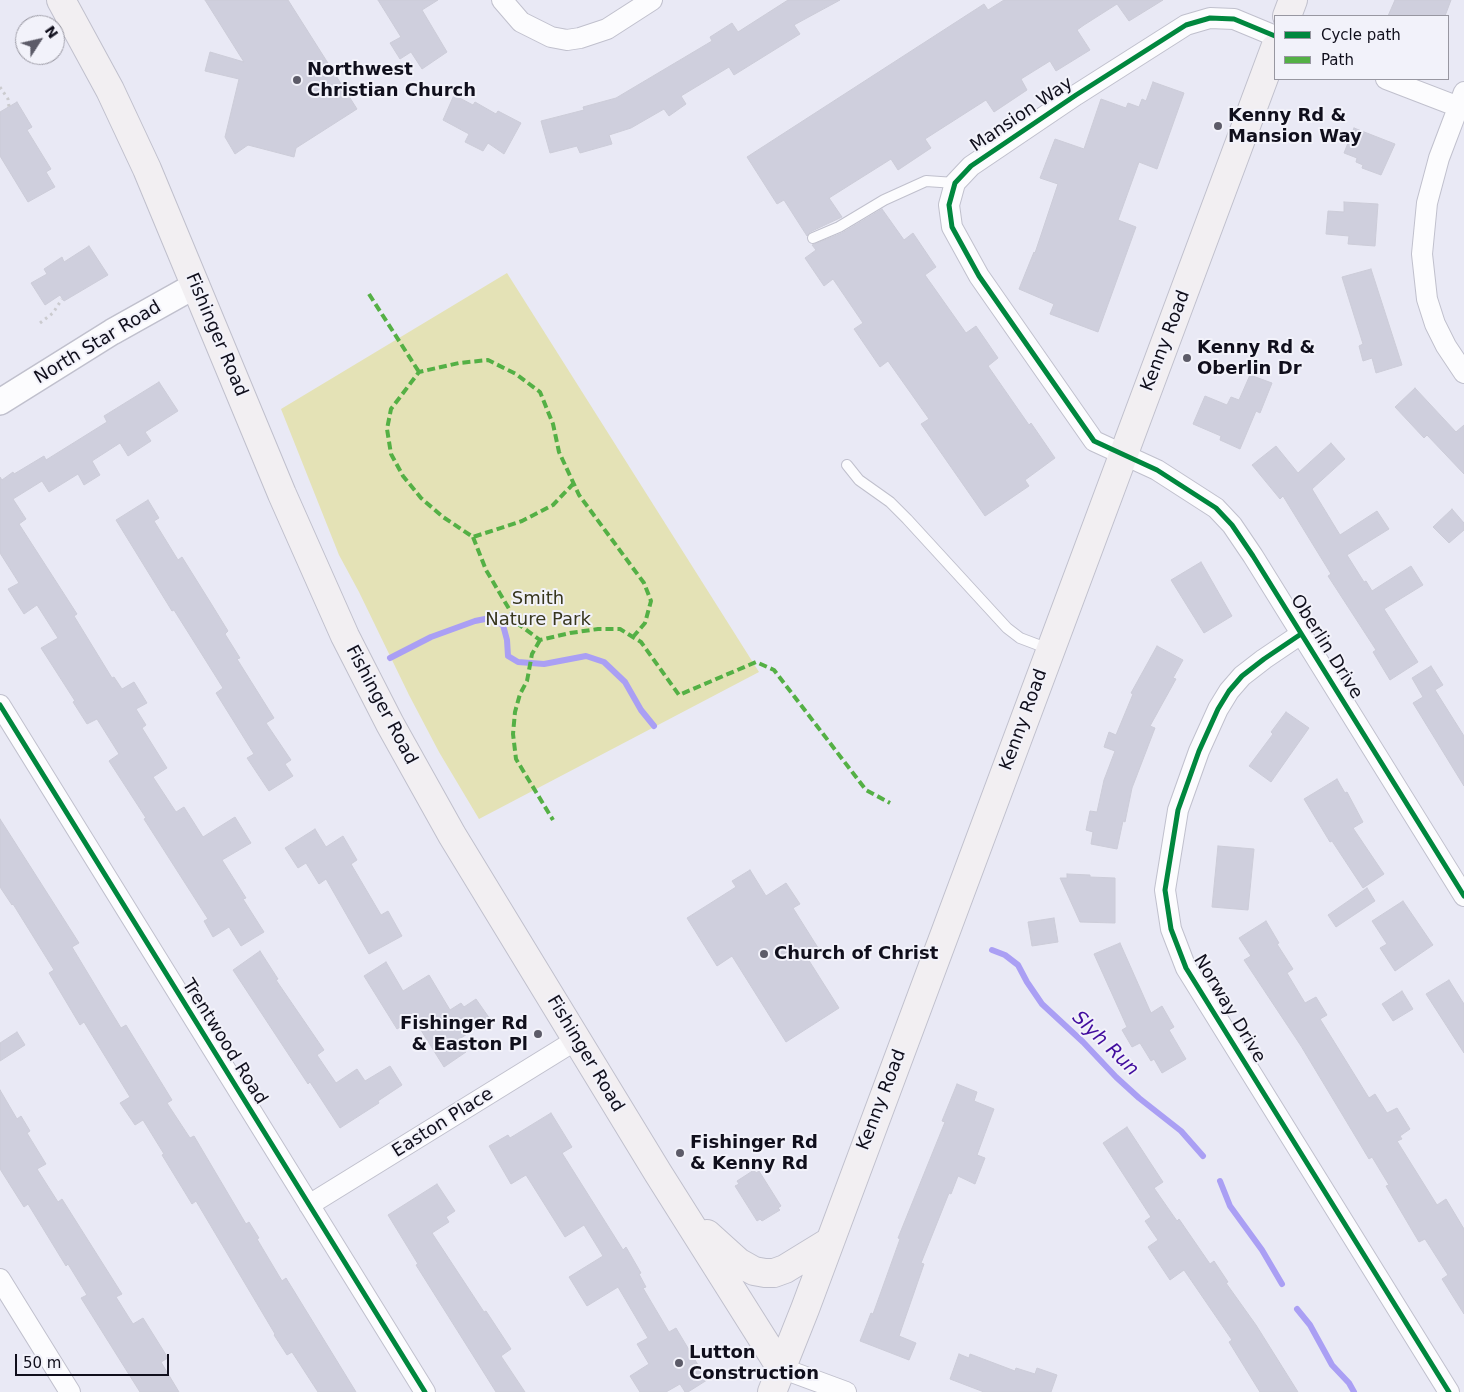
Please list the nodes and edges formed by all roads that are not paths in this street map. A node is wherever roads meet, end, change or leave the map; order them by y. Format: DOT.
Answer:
graph roads {
  1 [pos="61,0"];
  2 [pos="502,0"];
  3 [pos="652,0"];
  4 [pos="1293,0"];
  5 [pos="1287,15"];
  6 [pos="1274,36"];
  7 [pos="1274,51"];
  8 [pos="1389,80"];
  9 [pos="1462,103"];
  10 [pos="955,183"];
  11 [pos="813,238"];
  12 [pos="196,285"];
  13 [pos="1464,373"];
  14 [pos="0,402"];
  15 [pos="1124,455"];
  16 [pos="847,465"];
  17 [pos="1301,634"];
  18 [pos="1050,650"];
  19 [pos="0,705"];
  20 [pos="1464,896"];
  21 [pos="576,1040"];
  22 [pos="310,1205"];
  23 [pos="680,1208"];
  24 [pos="829,1242"];
  25 [pos="0,1279"];
  26 [pos="776,1380"];
  27 [pos="70,1392"];
  28 [pos="425,1392"];
  29 [pos="846,1392"];
  30 [pos="1449,1392"];
  1 -- 12 [label="main road, Fishinger Road"];
  2 -- 3 [label="street"];
  4 -- 5 [label="main road"];
  6 -- 10 [label="street, Mansion Way"];
  7 -- 15 [label="main road, Kenny Road"];
  8 -- 9 [label="street"];
  9 -- 13 [label="street"];
  10 -- 11 [label="lane"];
  10 -- 15 [label="street"];
  12 -- 14 [label="street, North Star Road"];
  12 -- 21 [label="main road, Fishinger Road"];
  15 -- 17 [label="street, Oberlin Drive"];
  15 -- 18 [label="main road, Kenny Road"];
  16 -- 18 [label="lane"];
  17 -- 20 [label="street, Oberlin Drive"];
  17 -- 30 [label="street, Norway Drive"];
  18 -- 24 [label="main road, Kenny Road"];
  19 -- 22 [label="street, Trentwood Road"];
  21 -- 22 [label="street, Easton Place"];
  21 -- 23 [label="main road, Fishinger Road"];
  22 -- 28 [label="street, Trentwood Road"];
  23 -- 24 [label="main road"];
  23 -- 26 [label="main road, Fishinger Road"];
  24 -- 26 [label="main road, Kenny Road"];
  25 -- 27 [label="street"];
  26 -- 29 [label="street"];
}
